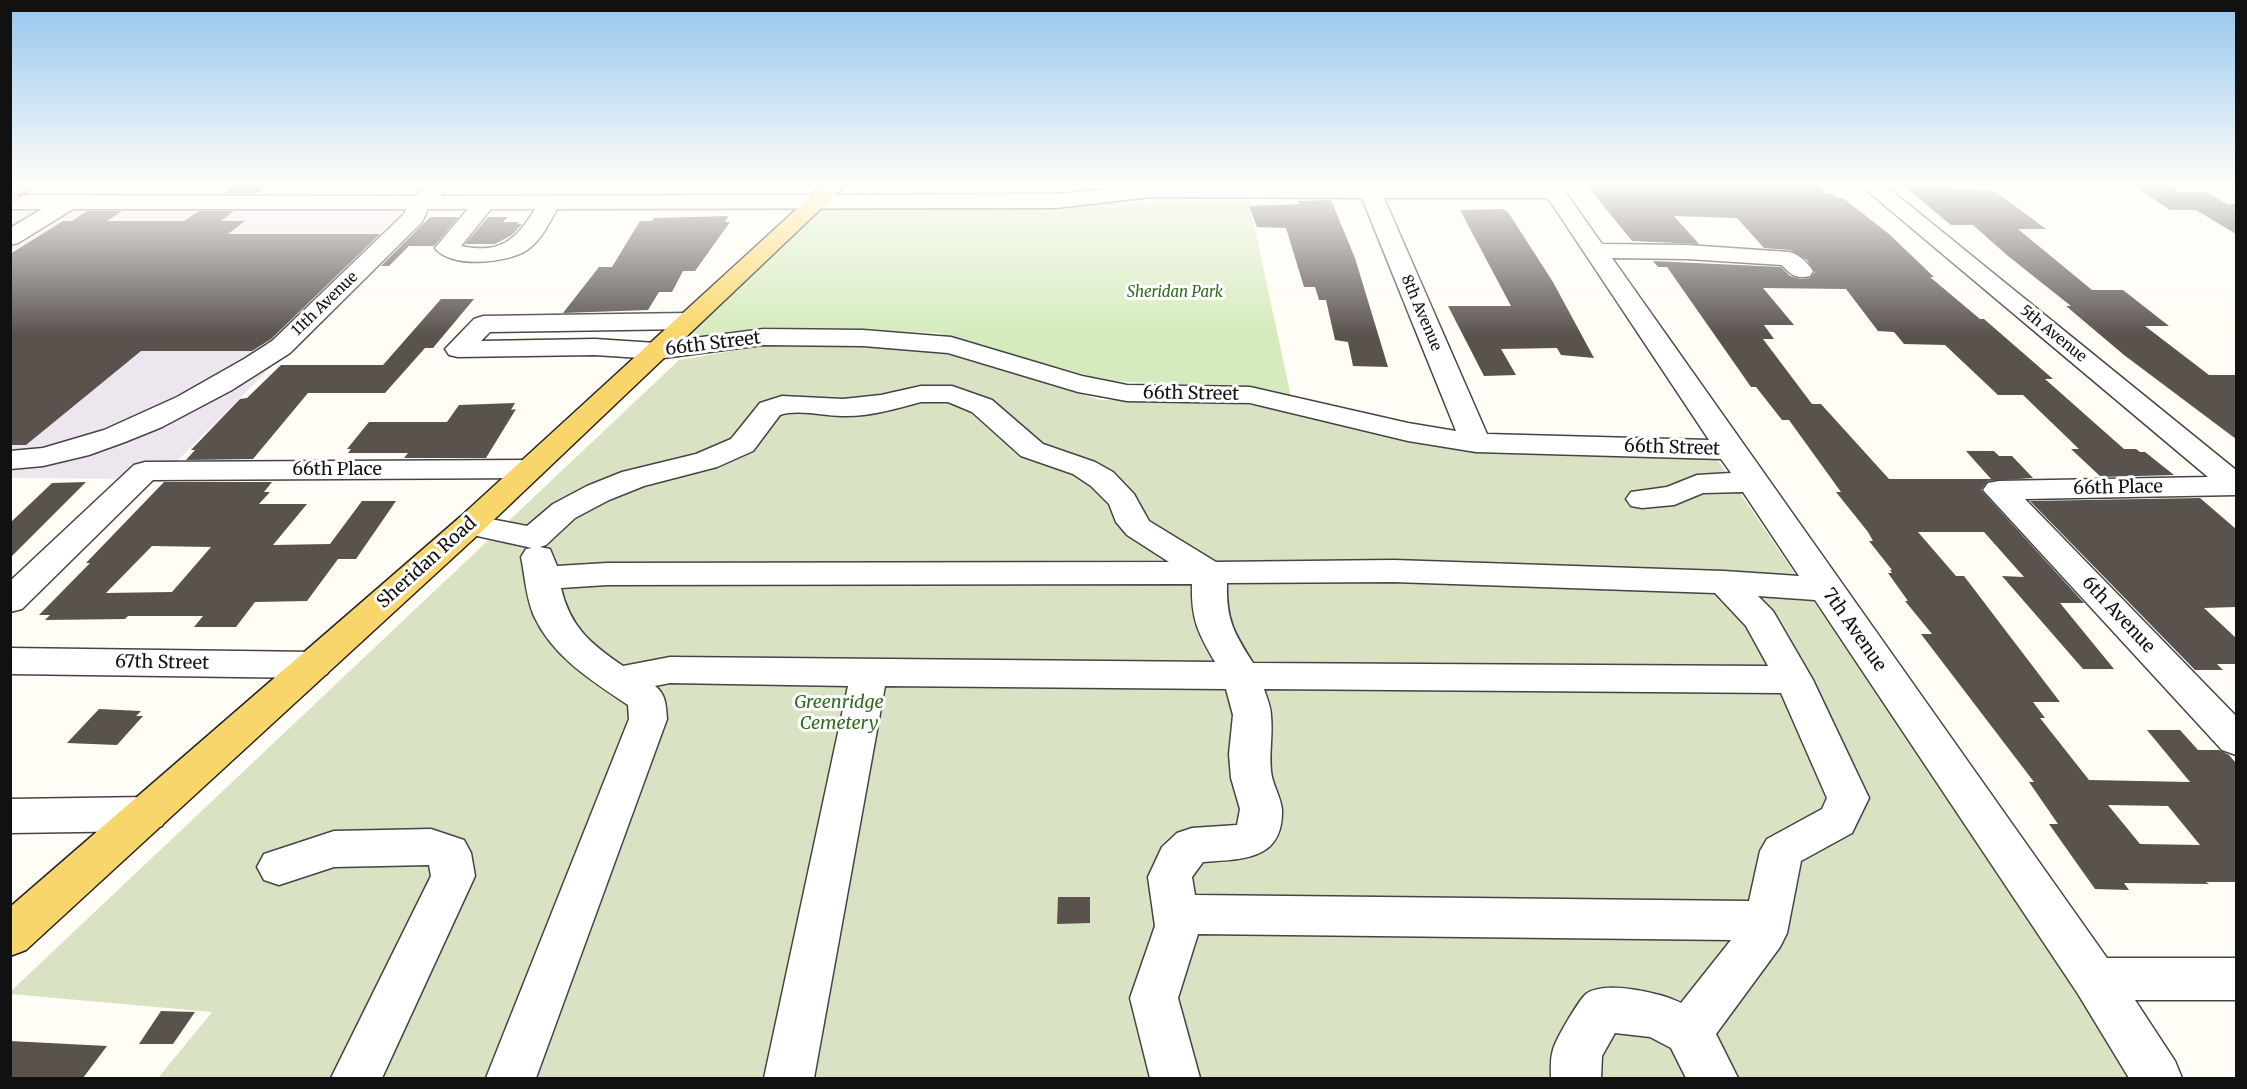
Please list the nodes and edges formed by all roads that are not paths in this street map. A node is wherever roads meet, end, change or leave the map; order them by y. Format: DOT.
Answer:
graph roads {
  1 [pos="397,234"];
  2 [pos="459,234"];
  3 [pos="528,234"];
  4 [pos="783,234"];
  5 [pos="1388,234"];
  6 [pos="1582,234"];
  7 [pos="1931,234"];
  8 [pos="1594,251"];
  9 [pos="1802,271"];
  10 [pos="688,321"];
  11 [pos="656,351"];
  12 [pos="1476,443"];
  13 [pos="1730,450"];
  14 [pos="10,459"];
  15 [pos="530,469"];
  16 [pos="1752,482"];
  17 [pos="2236,486"];
  18 [pos="1999,490"];
  19 [pos="1642,499"];
  20 [pos="470,525"];
  21 [pos="534,538"];
  22 [pos="1209,573"];
  23 [pos="543,578"];
  24 [pos="1724,582"];
  25 [pos="1826,590"];
  26 [pos="10,601"];
  27 [pos="10,661"];
  28 [pos="314,665"];
  29 [pos="869,673"];
  30 [pos="1242,676"];
  31 [pos="618,680"];
  32 [pos="1794,680"];
  33 [pos="2236,740"];
  34 [pos="147,814"];
  35 [pos="10,816"];
  36 [pos="279,867"];
  37 [pos="1176,914"];
  38 [pos="1767,921"];
  39 [pos="10,936"];
  40 [pos="2095,979"];
  41 [pos="2236,979"];
  42 [pos="1688,1032"];
  43 [pos="356,1078"];
  44 [pos="511,1078"];
  45 [pos="789,1078"];
  46 [pos="1175,1078"];
  47 [pos="1576,1078"];
  48 [pos="1713,1078"];
  49 [pos="2157,1078"];
  1 -- 14 [label="street, 11th Avenue"];
  2 -- 3 [label="street"];
  4 -- 10 [label="main road, Sheridan Road"];
  5 -- 12 [label="street, 8th Avenue"];
  6 -- 8 [label="street, 7th Avenue"];
  7 -- 17 [label="street, 5th Avenue"];
  8 -- 9 [label="street"];
  8 -- 13 [label="street, 7th Avenue"];
  10 -- 11 [label="main road, Sheridan Road"];
  10 -- 11 [label="street, 66th Street"];
  11 -- 12 [label="street, 66th Street"];
  11 -- 15 [label="main road, Sheridan Road"];
  12 -- 13 [label="street, 66th Street"];
  13 -- 16 [label="street, 7th Avenue"];
  15 -- 20 [label="main road, Sheridan Road"];
  15 -- 26 [label="street, 66th Place"];
  16 -- 19 [label="street"];
  16 -- 25 [label="street, 7th Avenue"];
  17 -- 18 [label="street, 66th Place"];
  18 -- 33 [label="street, 6th Avenue"];
  20 -- 21 [label="street"];
  20 -- 28 [label="main road, Sheridan Road"];
  21 -- 22 [label="street"];
  21 -- 23 [label="street"];
  22 -- 23 [label="street"];
  22 -- 24 [label="street"];
  22 -- 30 [label="street"];
  23 -- 31 [label="street"];
  24 -- 25 [label="street"];
  24 -- 32 [label="street"];
  25 -- 40 [label="street, 7th Avenue"];
  27 -- 28 [label="street, 67th Street"];
  28 -- 34 [label="main road, Sheridan Road"];
  29 -- 30 [label="street"];
  29 -- 31 [label="street"];
  29 -- 45 [label="street"];
  30 -- 32 [label="street"];
  30 -- 37 [label="street"];
  31 -- 44 [label="street"];
  32 -- 38 [label="street"];
  34 -- 35 [label="street"];
  34 -- 39 [label="main road, Sheridan Road"];
  36 -- 43 [label="street"];
  37 -- 38 [label="street"];
  37 -- 46 [label="street"];
  38 -- 42 [label="street"];
  40 -- 41 [label="street"];
  40 -- 49 [label="street, 7th Avenue"];
  42 -- 47 [label="street"];
  42 -- 48 [label="street"];
}
